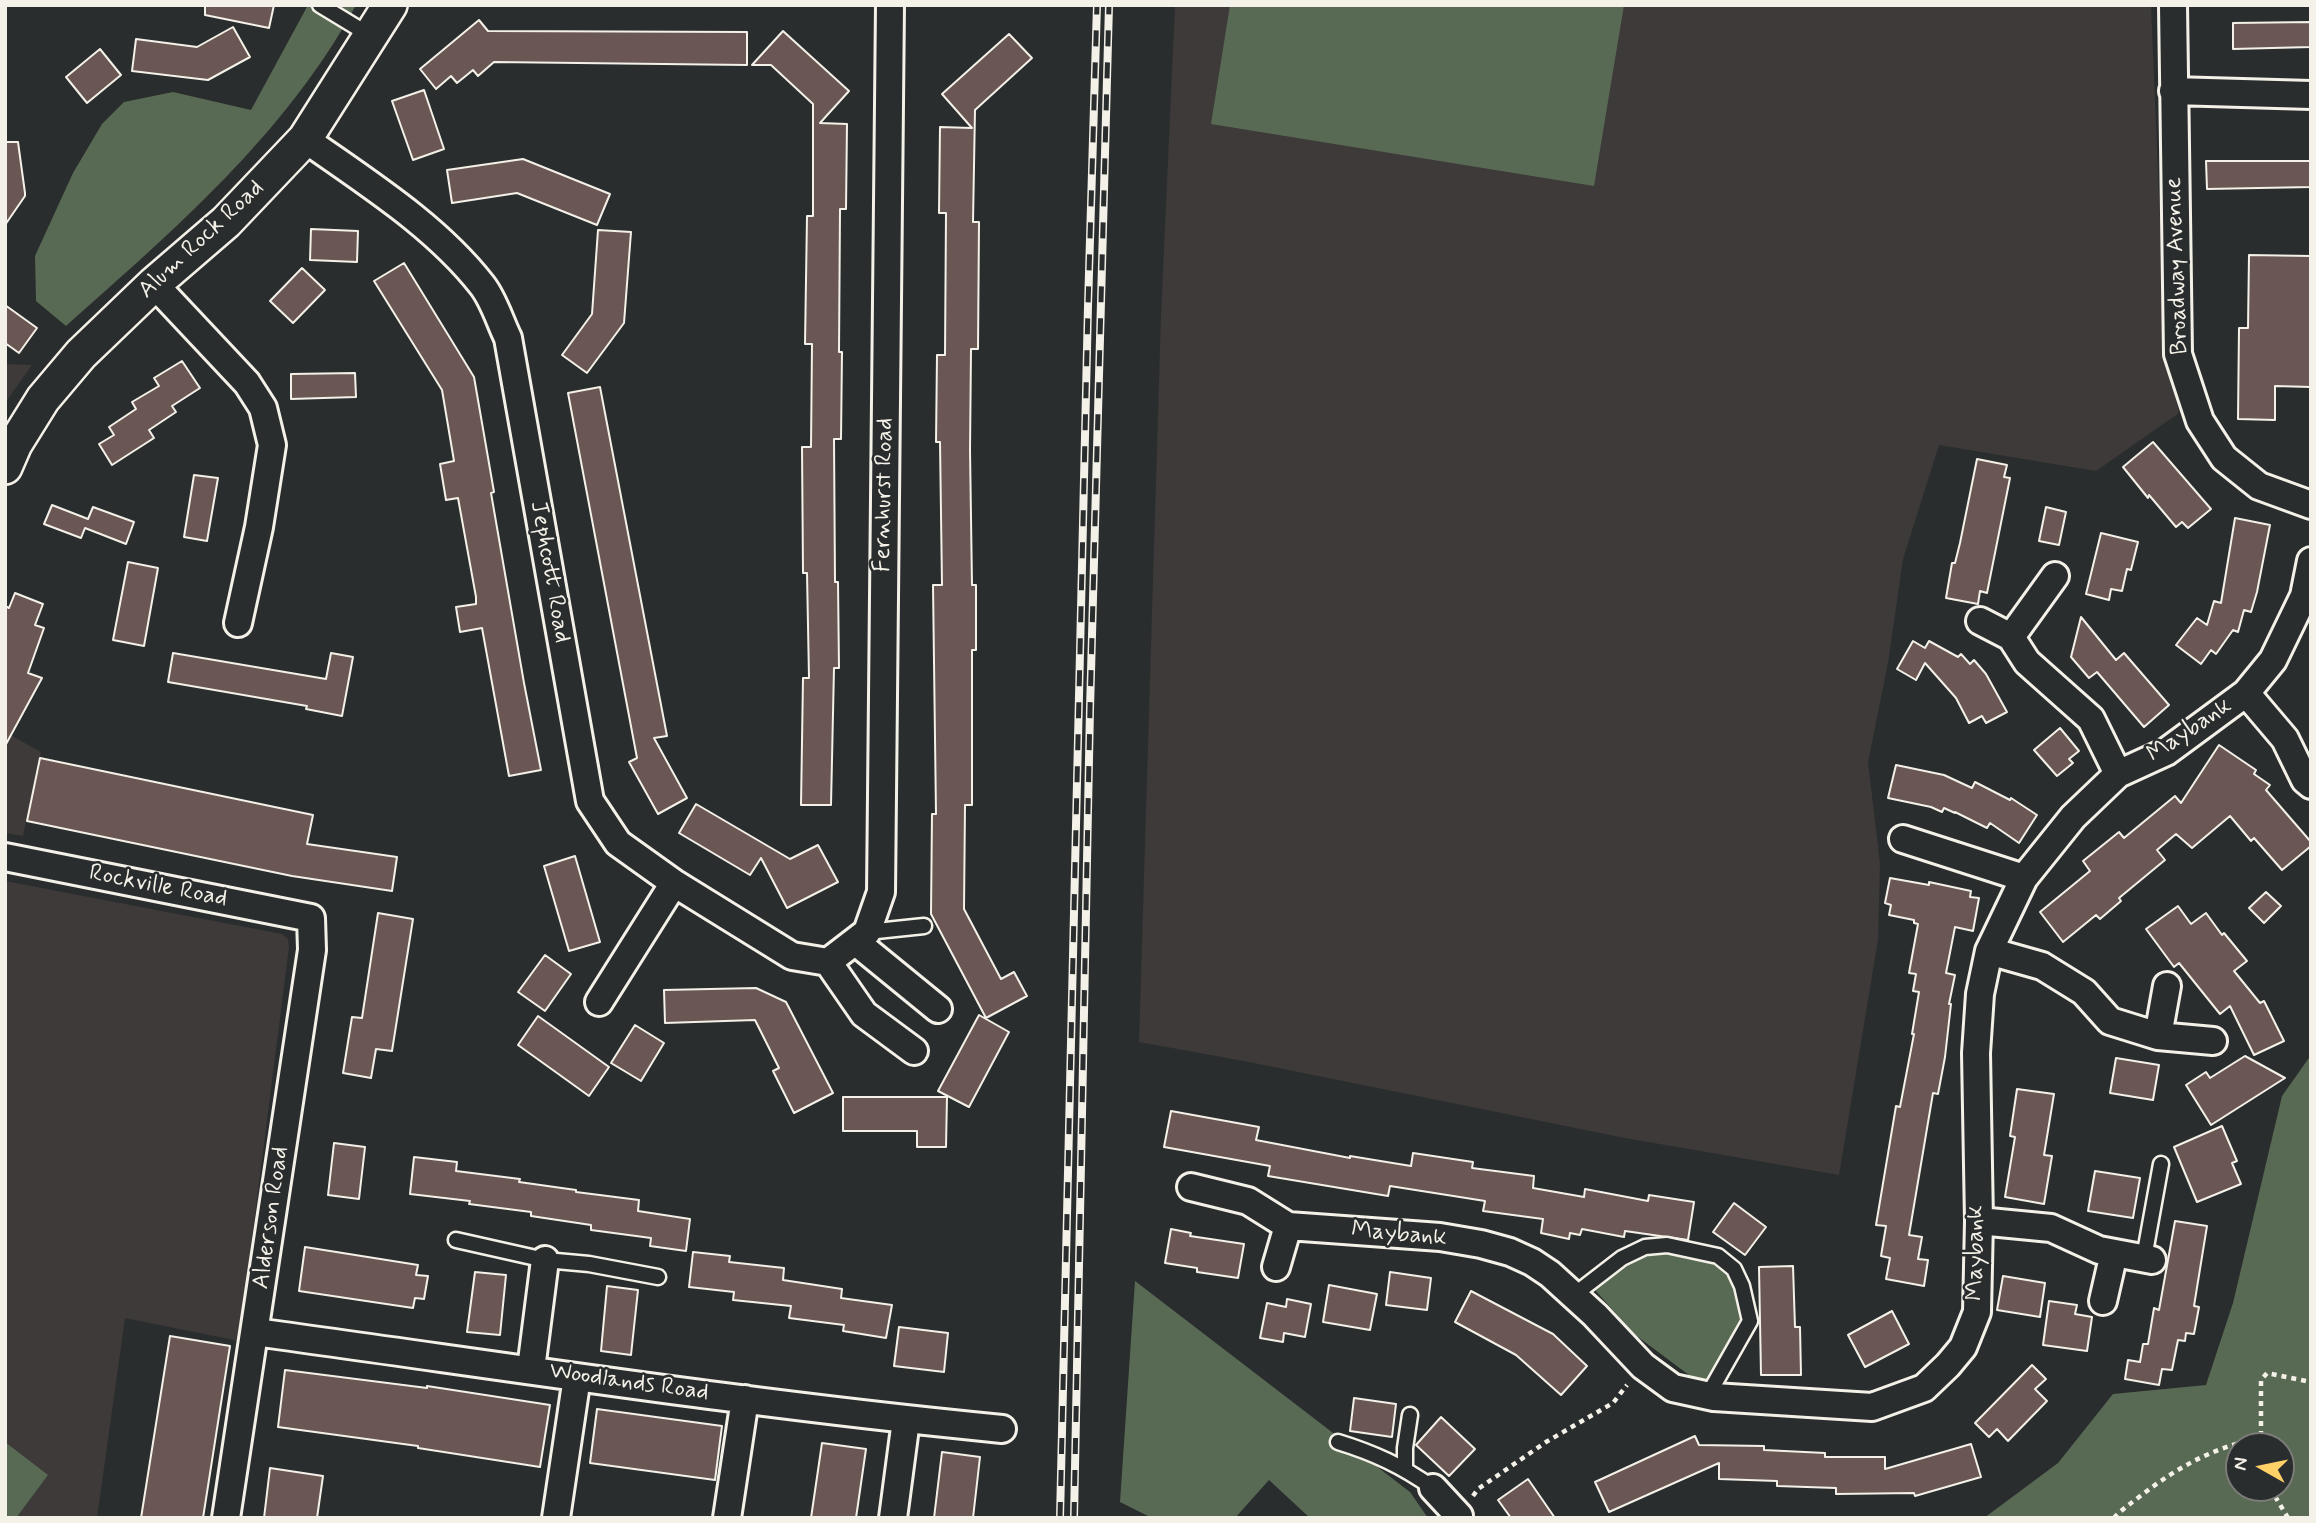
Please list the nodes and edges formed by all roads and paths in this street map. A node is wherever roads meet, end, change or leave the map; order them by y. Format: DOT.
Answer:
graph roads {
  1 [pos="320,5"];
  2 [pos="390,5"];
  3 [pos="890,5"];
  4 [pos="2173,5"];
  5 [pos="371,36"];
  6 [pos="2173,91"];
  7 [pos="2311,95"];
  8 [pos="305,139"];
  9 [pos="154,284"];
  10 [pos="5,467"];
  11 [pos="2311,505"];
  12 [pos="2311,561"];
  13 [pos="2055,576"];
  14 [pos="1980,621"];
  15 [pos="237,623"];
  16 [pos="2011,637"];
  17 [pos="2246,693"];
  18 [pos="2118,774"];
  19 [pos="2311,785"];
  20 [pos="1903,839"];
  21 [pos="5,857"];
  22 [pos="2024,878"];
  23 [pos="674,883"];
  24 [pos="311,918"];
  25 [pos="924,926"];
  26 [pos="862,937"];
  27 [pos="1989,951"];
  28 [pos="828,962"];
  29 [pos="2167,986"];
  30 [pos="598,1002"];
  31 [pos="938,1009"];
  32 [pos="2158,1036"];
  33 [pos="2213,1041"];
  34 [pos="914,1051"];
  35 [pos="2161,1164"];
  36 [pos="1191,1187"];
  37 [pos="1979,1221"];
  38 [pos="1288,1226"];
  39 [pos="456,1240"];
  40 [pos="2114,1253"];
  41 [pos="2148,1259"];
  42 [pos="545,1260"];
  43 [pos="1276,1267"];
  44 [pos="658,1278"];
  45 [pos="1574,1296"];
  46 [pos="2103,1301"];
  47 [pos="255,1332"];
  48 [pos="1643,1366"];
  49 [pos="531,1369"];
  50 [pos="577,1377"];
  51 [pos="2311,1382"];
  52 [pos="1708,1395"];
  53 [pos="744,1399"];
  54 [pos="1410,1415"];
  55 [pos="906,1420"];
  56 [pos="1002,1429"];
  57 [pos="2261,1432"];
  58 [pos="1338,1441"];
  59 [pos="2225,1446"];
  60 [pos="1405,1468"];
  61 [pos="1433,1489"];
  62 [pos="2278,1502"];
  63 [pos="1459,1517"];
  64 [pos="226,1518"];
  65 [pos="556,1518"];
  66 [pos="727,1518"];
  67 [pos="893,1518"];
  68 [pos="2114,1518"];
  69 [pos="2288,1518"];
  1 -- 5 [label="lane"];
  2 -- 5 [label="street, Alum Rock Road"];
  3 -- 26 [label="street, Fernhurst Road"];
  4 -- 6 [label="street, Broadway Avenue"];
  5 -- 8 [label="street, Alum Rock Road"];
  6 -- 7 [label="street"];
  6 -- 11 [label="street, Broadway Avenue"];
  8 -- 9 [label="street, Alum Rock Road"];
  8 -- 23 [label="street, Jephcott Road"];
  9 -- 10 [label="street, Alum Rock Road"];
  9 -- 15 [label="street"];
  12 -- 17 [label="street, Maybank"];
  13 -- 16 [label="street"];
  14 -- 16 [label="street"];
  16 -- 18 [label="street"];
  17 -- 18 [label="street, Maybank"];
  17 -- 19 [label="street"];
  18 -- 22 [label="street, Maybank"];
  20 -- 22 [label="street"];
  21 -- 24 [label="street, Rockville Road"];
  22 -- 27 [label="street, Maybank"];
  23 -- 28 [label="street, Jephcott Road"];
  23 -- 30 [label="street"];
  24 -- 47 [label="street, Alderson Road"];
  25 -- 26 [label="lane"];
  26 -- 28 [label="street"];
  26 -- 31 [label="street"];
  27 -- 32 [label="street"];
  27 -- 37 [label="street, Maybank"];
  28 -- 34 [label="street"];
  29 -- 32 [label="street"];
  32 -- 33 [label="street"];
  35 -- 41 [label="lane"];
  36 -- 38 [label="street, Maybank"];
  37 -- 40 [label="street"];
  37 -- 52 [label="street, Maybank"];
  38 -- 43 [label="street"];
  38 -- 45 [label="street, Maybank"];
  39 -- 42 [label="lane"];
  40 -- 41 [label="street"];
  40 -- 46 [label="street"];
  42 -- 44 [label="lane"];
  42 -- 49 [label="street"];
  45 -- 48 [label="street, Maybank"];
  45 -- 52 [label="lane"];
  47 -- 49 [label="street, Woodlands Road"];
  47 -- 64 [label="street, Alderson Road"];
  48 -- 52 [label="street, Maybank"];
  48 -- 63 [label="path"];
  49 -- 50 [label="street, Woodlands Road"];
  50 -- 53 [label="street, Woodlands Road"];
  50 -- 65 [label="street"];
  51 -- 57 [label="path"];
  53 -- 55 [label="street, Woodlands Road"];
  53 -- 66 [label="street"];
  54 -- 60 [label="lane"];
  55 -- 56 [label="street, Woodlands Road"];
  55 -- 67 [label="street"];
  58 -- 60 [label="lane"];
  59 -- 68 [label="path"];
  60 -- 61 [label="lane"];
  61 -- 63 [label="street"];
  62 -- 69 [label="path"];
}
